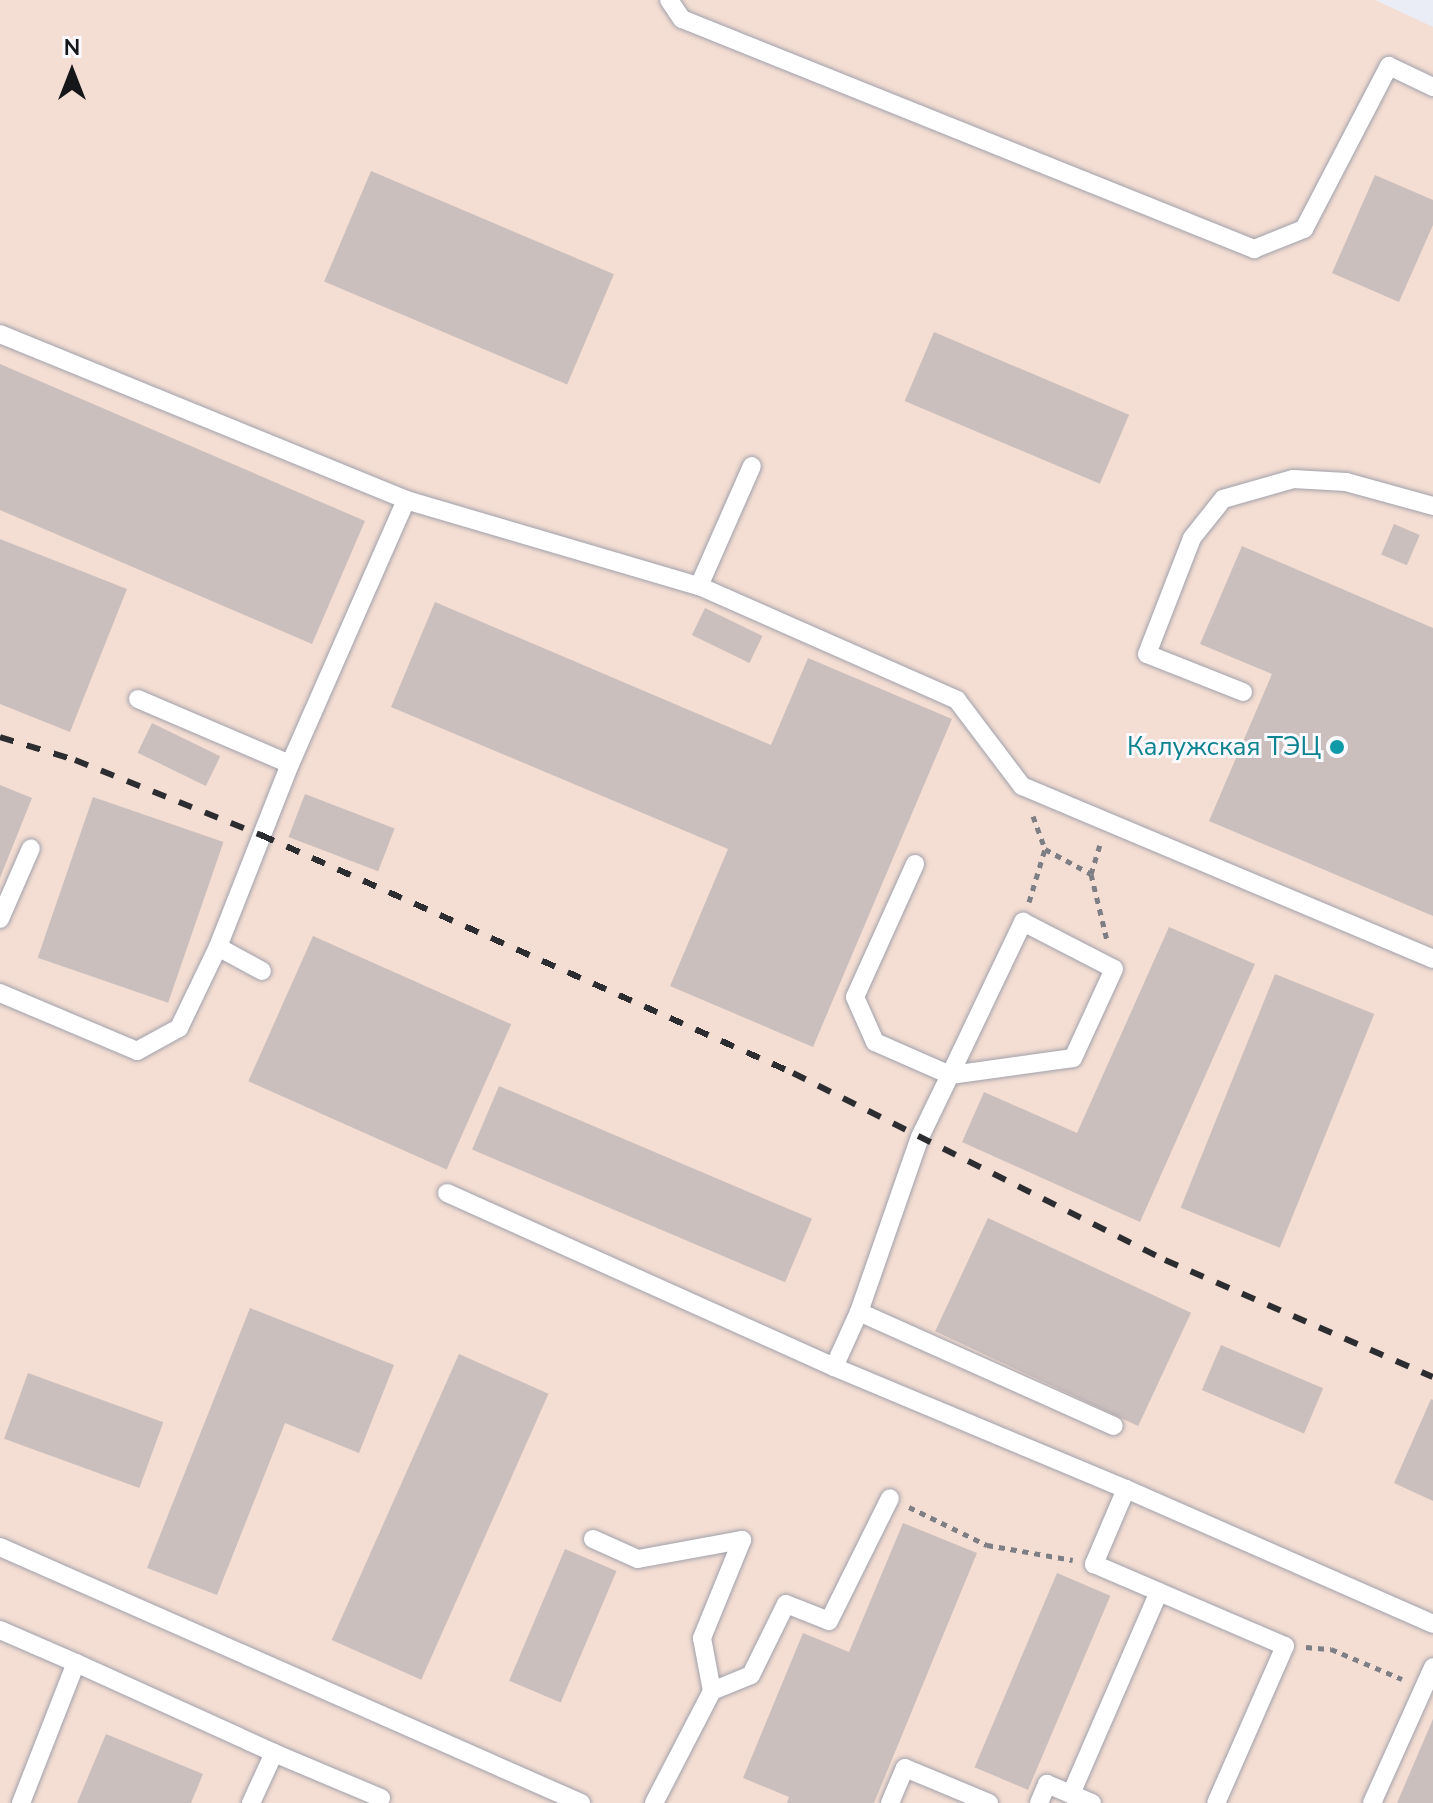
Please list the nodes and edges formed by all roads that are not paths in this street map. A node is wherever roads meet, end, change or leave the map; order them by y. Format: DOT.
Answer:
graph roads {
  1 [pos="669,0"];
  2 [pos="1433,87"];
  3 [pos="0,334"];
  4 [pos="752,466"];
  5 [pos="406,500"];
  6 [pos="1433,506"];
  7 [pos="699,586"];
  8 [pos="1243,692"];
  9 [pos="138,699"];
  10 [pos="290,764"];
  11 [pos="31,848"];
  12 [pos="915,864"];
  13 [pos="0,919"];
  14 [pos="218,947"];
  15 [pos="1433,959"];
  16 [pos="262,971"];
  17 [pos="0,993"];
  18 [pos="950,1075"];
  19 [pos="447,1193"];
  20 [pos="859,1312"];
  21 [pos="834,1367"];
  22 [pos="1114,1426"];
  23 [pos="1126,1489"];
  24 [pos="890,1498"];
  25 [pos="593,1539"];
  26 [pos="0,1547"];
  27 [pos="1159,1592"];
  28 [pos="1433,1624"];
  29 [pos="0,1630"];
  30 [pos="76,1663"];
  31 [pos="1433,1667"];
  32 [pos="712,1691"];
  33 [pos="274,1753"];
  34 [pos="1071,1794"];
  35 [pos="383,1801"];
  36 [pos="21,1803"];
  37 [pos="251,1803"];
  38 [pos="581,1803"];
  39 [pos="654,1803"];
  40 [pos="890,1803"];
  41 [pos="989,1803"];
  42 [pos="1039,1803"];
  43 [pos="1092,1803"];
  44 [pos="1216,1803"];
  45 [pos="1372,1803"];
  1 -- 2 [label="lane"];
  3 -- 5 [label="lane"];
  4 -- 7 [label="lane"];
  5 -- 7 [label="lane"];
  5 -- 10 [label="lane"];
  6 -- 8 [label="lane"];
  7 -- 15 [label="lane"];
  9 -- 10 [label="lane"];
  10 -- 14 [label="lane"];
  11 -- 13 [label="lane"];
  12 -- 18 [label="lane"];
  14 -- 16 [label="lane"];
  14 -- 17 [label="lane"];
  18 -- 18 [label="lane"];
  18 -- 20 [label="lane"];
  19 -- 21 [label="lane"];
  20 -- 21 [label="lane"];
  20 -- 22 [label="lane"];
  21 -- 23 [label="lane"];
  23 -- 27 [label="lane"];
  23 -- 28 [label="lane"];
  24 -- 32 [label="lane"];
  25 -- 32 [label="lane"];
  26 -- 38 [label="lane"];
  27 -- 34 [label="lane"];
  27 -- 44 [label="lane"];
  29 -- 30 [label="lane"];
  30 -- 33 [label="lane"];
  30 -- 36 [label="lane"];
  31 -- 45 [label="lane"];
  32 -- 39 [label="lane"];
  33 -- 35 [label="lane"];
  33 -- 37 [label="lane"];
  34 -- 42 [label="lane"];
  34 -- 43 [label="lane"];
  40 -- 41 [label="lane"];
}
